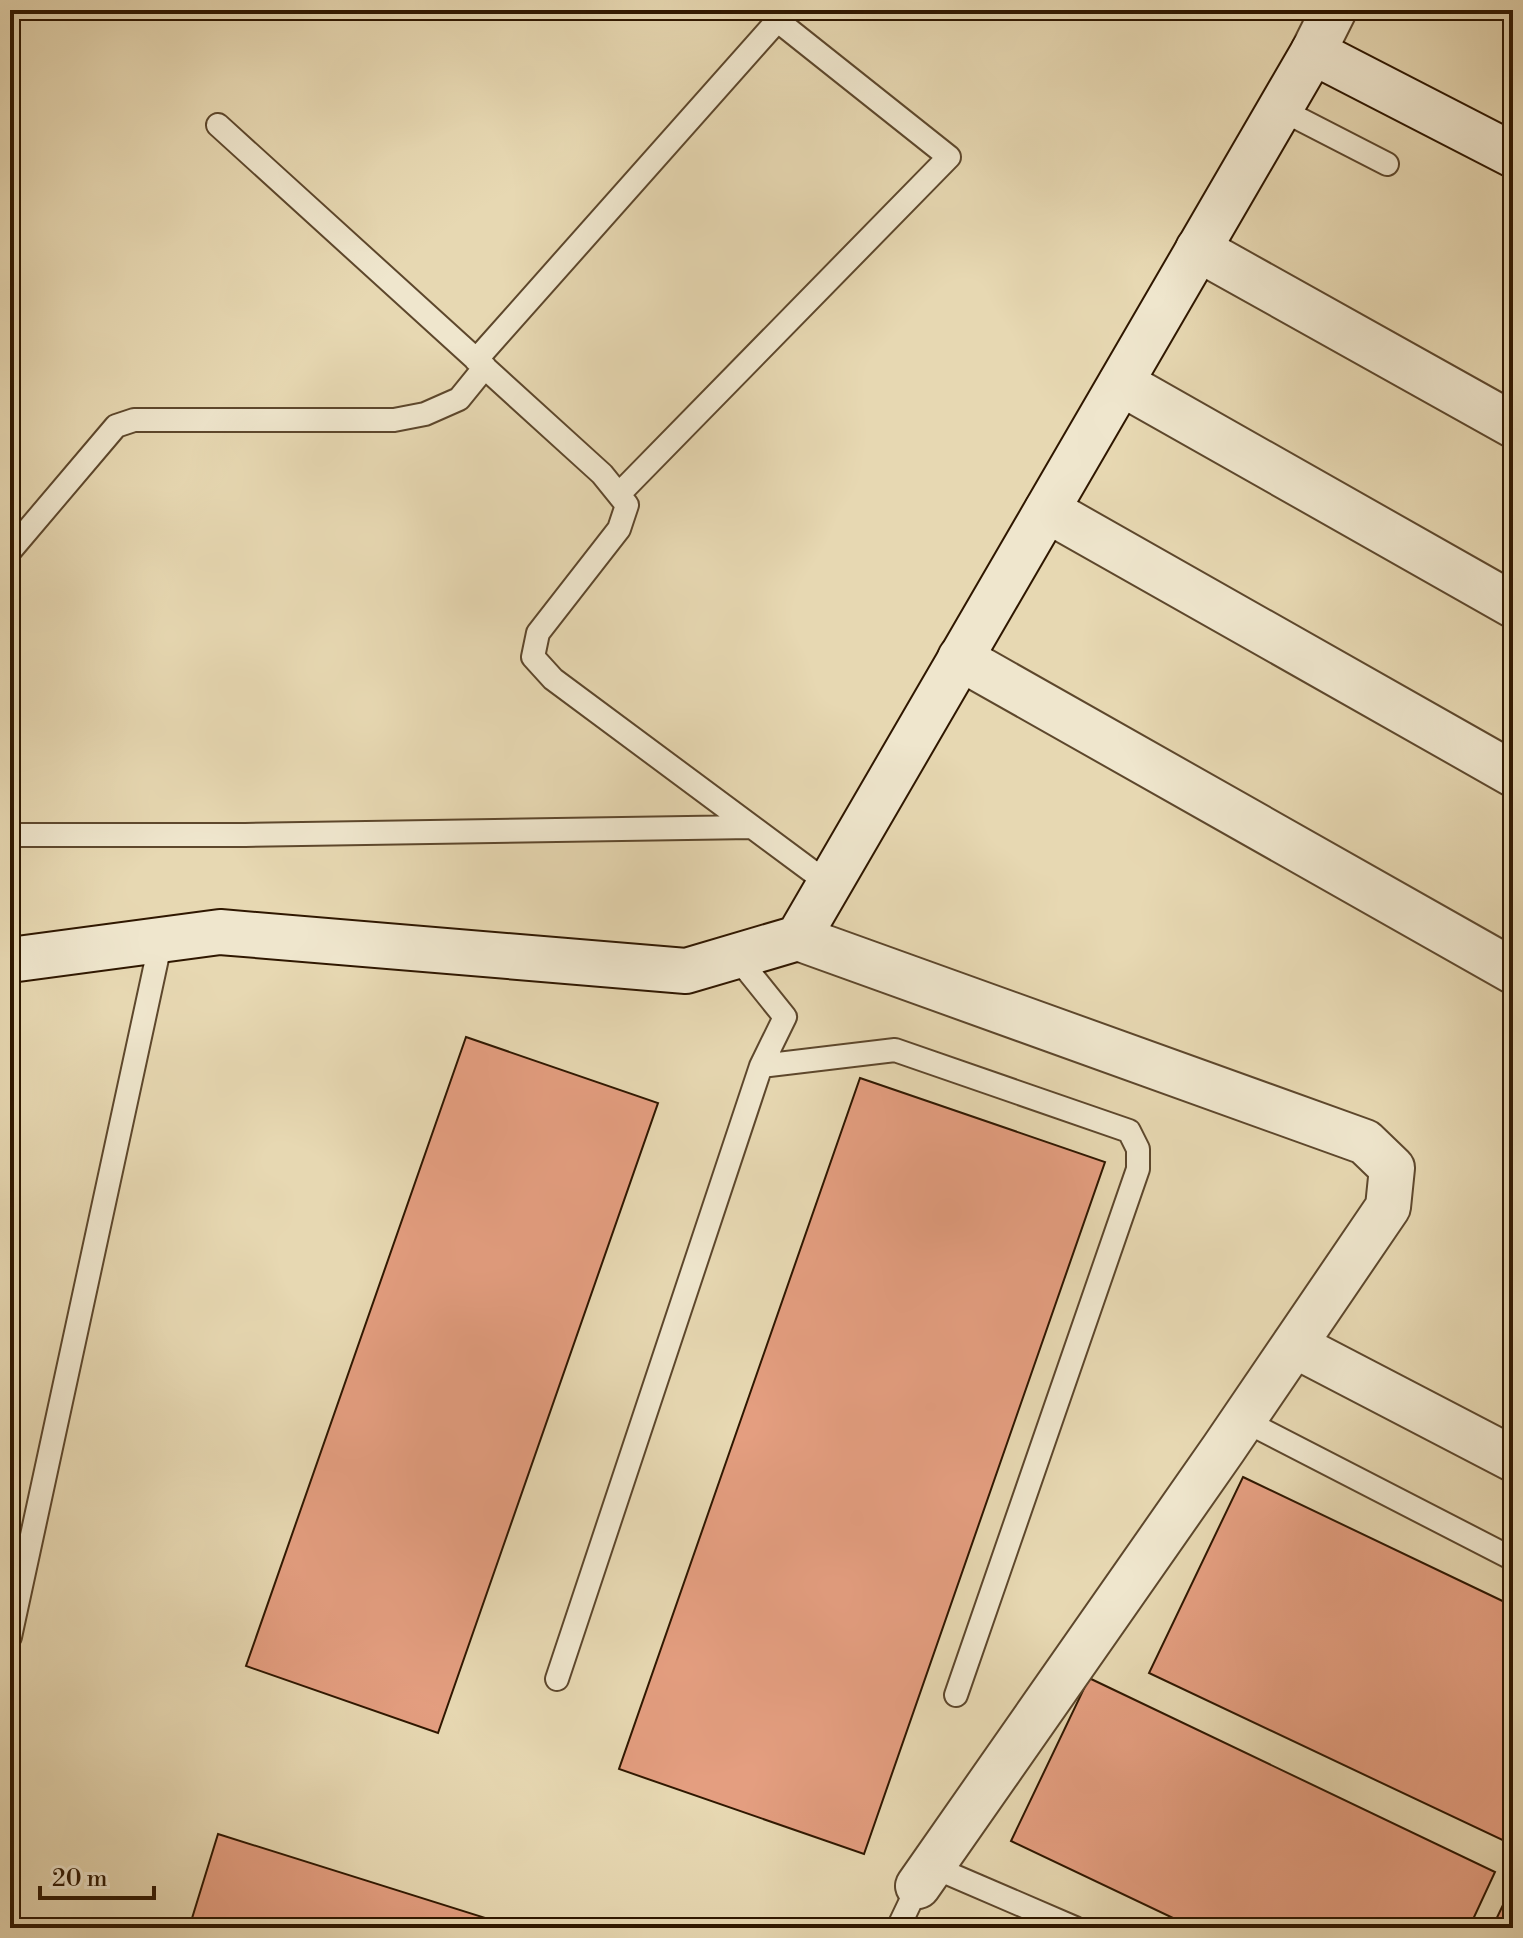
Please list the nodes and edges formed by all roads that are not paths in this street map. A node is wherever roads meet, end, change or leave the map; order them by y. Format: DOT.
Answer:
graph roads {
  1 [pos="1334,10"];
  2 [pos="783,15"];
  3 [pos="1313,52"];
  4 [pos="1280,109"];
  5 [pos="218,125"];
  6 [pos="1513,155"];
  7 [pos="1387,164"];
  8 [pos="1198,249"];
  9 [pos="480,364"];
  10 [pos="1121,383"];
  11 [pos="1513,425"];
  12 [pos="620,493"];
  13 [pos="1047,510"];
  14 [pos="10,551"];
  15 [pos="1513,605"];
  16 [pos="960,658"];
  17 [pos="1513,774"];
  18 [pos="752,827"];
  19 [pos="10,835"];
  20 [pos="829,884"];
  21 [pos="798,938"];
  22 [pos="161,940"];
  23 [pos="736,956"];
  24 [pos="10,960"];
  25 [pos="1513,971"];
  26 [pos="761,1066"];
  27 [pos="1294,1345"];
  28 [pos="1243,1420"];
  29 [pos="1513,1459"];
  30 [pos="1513,1559"];
  31 [pos="10,1637"];
  32 [pos="557,1679"];
  33 [pos="956,1695"];
  34 [pos="924,1876"];
  35 [pos="898,1928"];
  36 [pos="1075,1928"];
  1 -- 3 [label="street"];
  2 -- 9 [label="lane"];
  2 -- 12 [label="lane"];
  3 -- 4 [label="street"];
  3 -- 6 [label="street"];
  4 -- 7 [label="lane"];
  4 -- 8 [label="street"];
  5 -- 9 [label="lane"];
  8 -- 10 [label="street"];
  8 -- 11 [label="street"];
  9 -- 12 [label="lane"];
  9 -- 14 [label="lane"];
  10 -- 13 [label="street"];
  10 -- 15 [label="street"];
  12 -- 18 [label="lane"];
  13 -- 16 [label="street"];
  13 -- 17 [label="street"];
  16 -- 20 [label="street"];
  16 -- 25 [label="street"];
  18 -- 19 [label="lane"];
  18 -- 20 [label="lane"];
  20 -- 21 [label="street"];
  21 -- 23 [label="street"];
  21 -- 27 [label="street"];
  22 -- 23 [label="street"];
  22 -- 24 [label="street"];
  22 -- 31 [label="lane"];
  23 -- 26 [label="lane"];
  26 -- 32 [label="lane"];
  26 -- 33 [label="lane"];
  27 -- 28 [label="street"];
  27 -- 29 [label="street"];
  28 -- 30 [label="lane"];
  28 -- 34 [label="street"];
  34 -- 35 [label="lane"];
  34 -- 36 [label="lane"];
}
